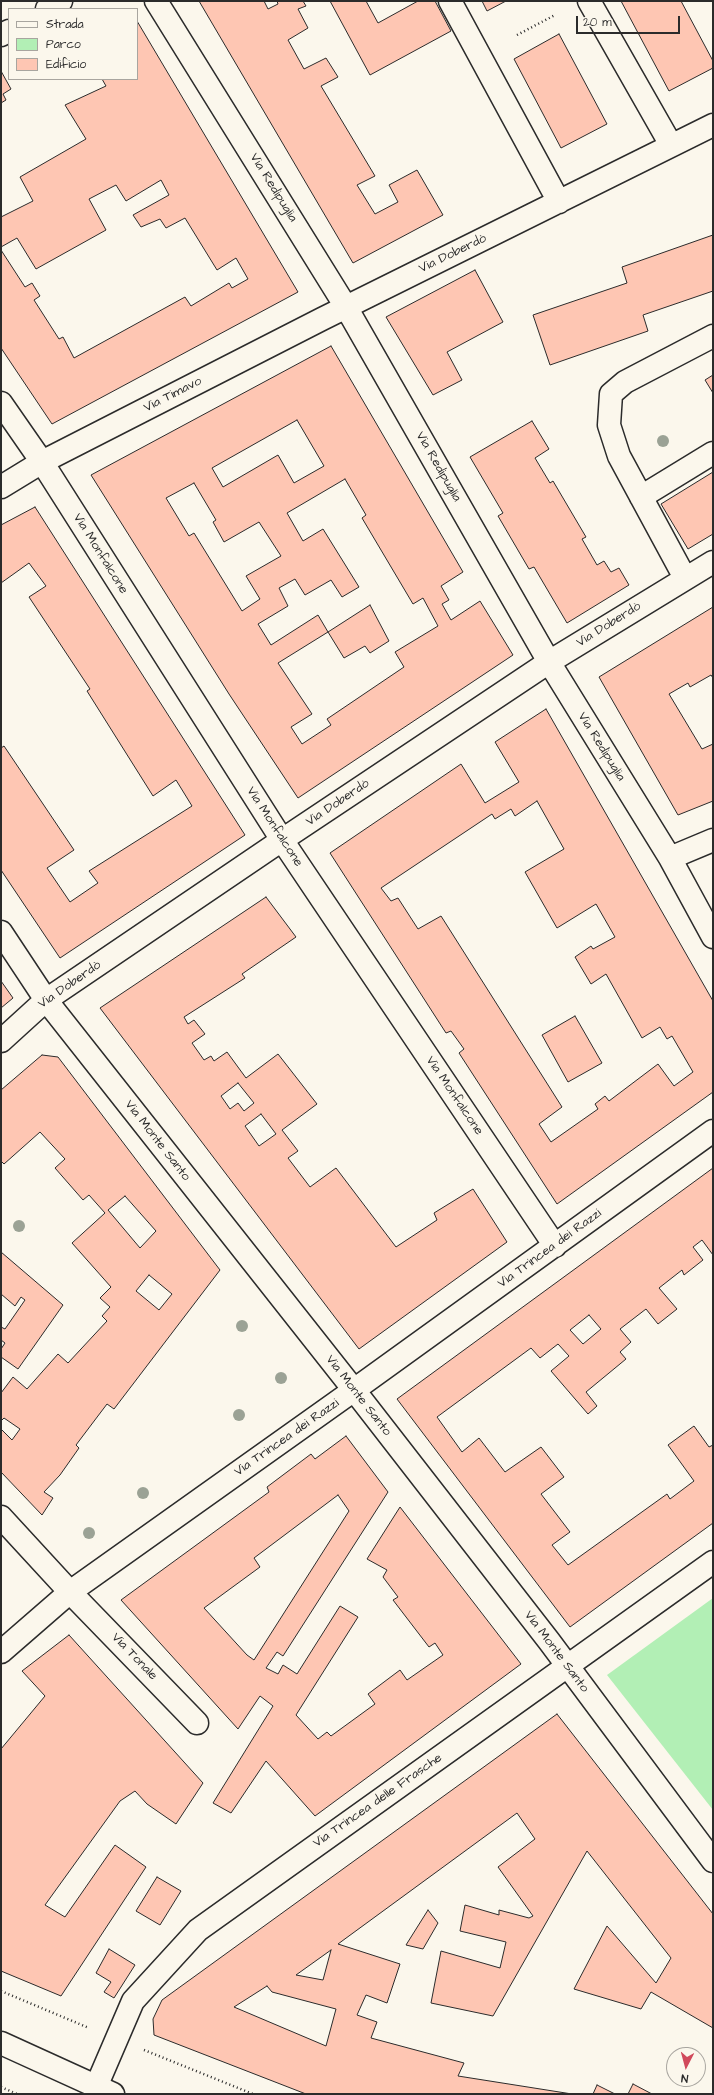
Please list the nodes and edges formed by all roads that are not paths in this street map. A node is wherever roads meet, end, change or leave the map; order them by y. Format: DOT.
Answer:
graph roads {
  1 [pos="61,1"];
  2 [pos="156,1"];
  3 [pos="450,1"];
  4 [pos="589,1"];
  5 [pos="49,8"];
  6 [pos="712,127"];
  7 [pos="671,145"];
  8 [pos="559,202"];
  9 [pos="346,306"];
  10 [pos="713,336"];
  11 [pos="1,403"];
  12 [pos="713,453"];
  13 [pos="42,462"];
  14 [pos="1,487"];
  15 [pos="641,497"];
  16 [pos="713,562"];
  17 [pos="686,578"];
  18 [pos="549,662"];
  19 [pos="282,840"];
  20 [pos="713,840"];
  21 [pos="670,858"];
  22 [pos="1,932"];
  23 [pos="713,937"];
  24 [pos="46,1000"];
  25 [pos="1,1041"];
  26 [pos="713,1130"];
  27 [pos="554,1246"];
  28 [pos="354,1390"];
  29 [pos="1,1517"];
  30 [pos="713,1562"];
  31 [pos="70,1592"];
  32 [pos="1,1652"];
  33 [pos="568,1667"];
  34 [pos="197,1723"];
  35 [pos="713,1861"];
  36 [pos="1,2043"];
  37 [pos="104,2091"];
  1 -- 5 [label="street"];
  2 -- 9 [label="street, Via Redipuglia"];
  3 -- 8 [label="street"];
  4 -- 7 [label="street"];
  6 -- 7 [label="street, Via Doberdò"];
  7 -- 8 [label="street, Via Doberdò"];
  8 -- 9 [label="street, Via Doberdò"];
  9 -- 13 [label="street, Via Timavo"];
  9 -- 18 [label="street, Via Redipuglia"];
  10 -- 15 [label="street"];
  11 -- 13 [label="street, Via Monfalcone"];
  12 -- 15 [label="street"];
  13 -- 14 [label="street, Via Timavo"];
  13 -- 19 [label="street, Via Monfalcone"];
  15 -- 17 [label="street"];
  16 -- 17 [label="street, Via Doberdò"];
  17 -- 18 [label="street, Via Doberdò"];
  18 -- 19 [label="street, Via Doberdò"];
  18 -- 21 [label="street, Via Redipuglia"];
  19 -- 24 [label="street, Via Doberdò"];
  19 -- 27 [label="street, Via Monfalcone"];
  20 -- 21 [label="street"];
  21 -- 23 [label="street, Via Redipuglia"];
  22 -- 24 [label="street, Via Monte Santo"];
  24 -- 25 [label="street, Via Doberdò"];
  24 -- 28 [label="street, Via Monte Santo"];
  26 -- 27 [label="street, Via Trincea dei Razzi"];
  27 -- 28 [label="street, Via Trincea dei Razzi"];
  28 -- 31 [label="street, Via Trincea dei Razzi"];
  28 -- 33 [label="street, Via Monte Santo"];
  29 -- 31 [label="street, Via Tonale"];
  30 -- 33 [label="street, Via Trincea delle Frasche"];
  31 -- 32 [label="street, Via Trincea dei Razzi"];
  31 -- 34 [label="street, Via Tonale"];
  33 -- 35 [label="street, Via Monte Santo"];
  33 -- 37 [label="street, Via Trincea delle Frasche"];
  36 -- 37 [label="street"];
}
